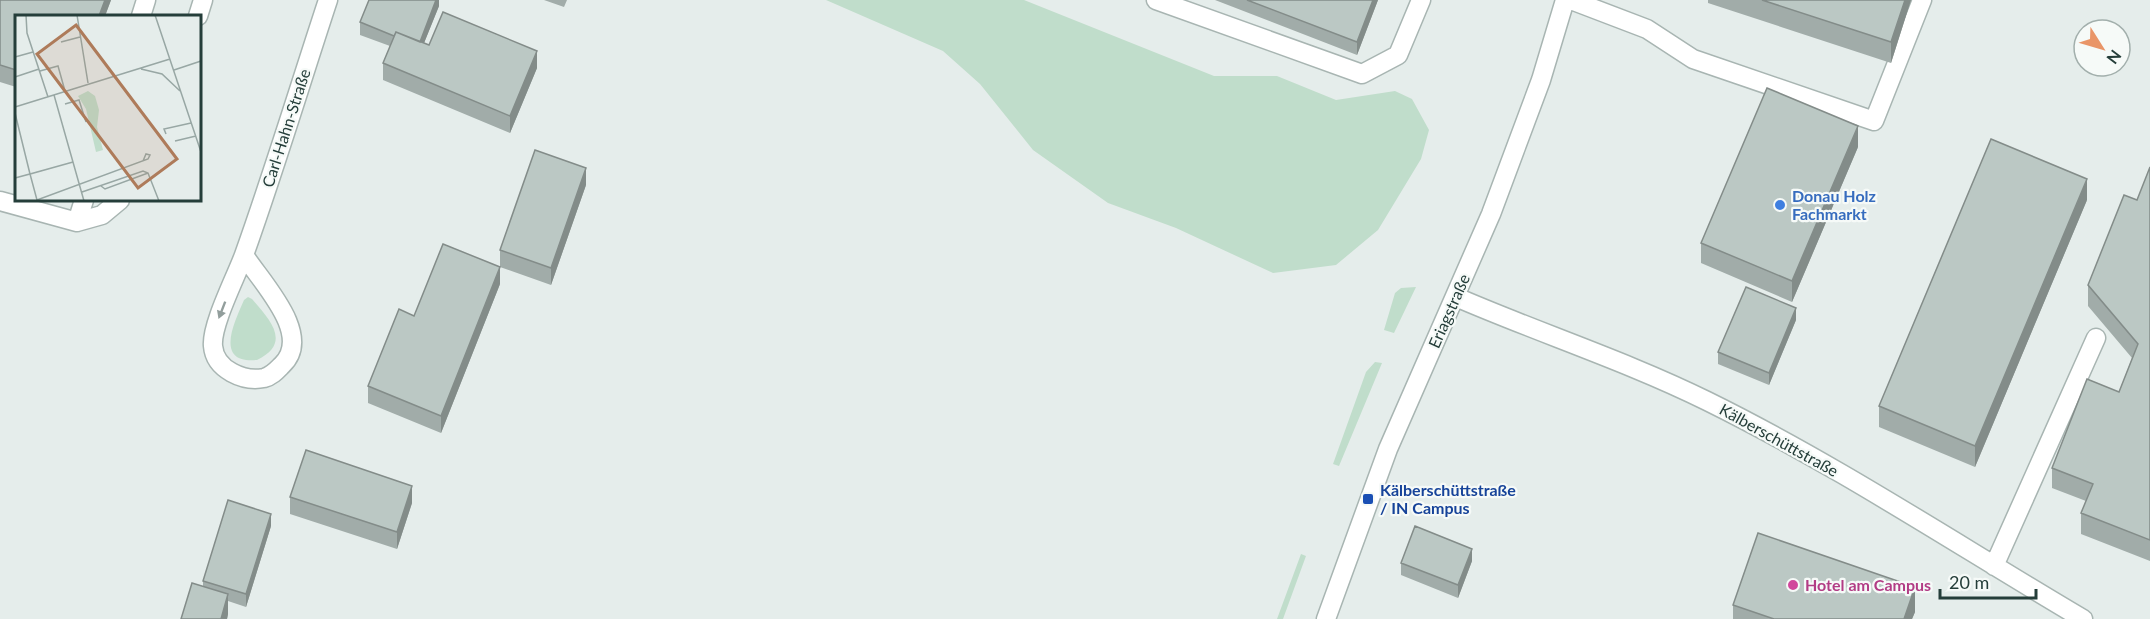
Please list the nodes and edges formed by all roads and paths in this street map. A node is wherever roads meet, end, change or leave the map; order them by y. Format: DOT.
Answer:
graph roads {
  1 [pos="146,0"];
  2 [pos="204,0"];
  3 [pos="328,0"];
  4 [pos="1156,0"];
  5 [pos="1421,0"];
  6 [pos="1565,0"];
  7 [pos="1571,0"];
  8 [pos="1922,0"];
  9 [pos="141,15"];
  10 [pos="198,15"];
  11 [pos="0,201"];
  12 [pos="84,201"];
  13 [pos="119,201"];
  14 [pos="77,222"];
  15 [pos="244,255"];
  16 [pos="1456,297"];
  17 [pos="2096,338"];
  18 [pos="1994,566"];
  19 [pos="1326,619"];
  20 [pos="2083,619"];
  1 -- 9 [label="street"];
  2 -- 10 [label="street"];
  3 -- 15 [label="street, Carl-Hahn-Straße"];
  4 -- 5 [label="street"];
  6 -- 16 [label="street, Eriagstraße"];
  7 -- 8 [label="street"];
  11 -- 14 [label="street"];
  12 -- 14 [label="street"];
  13 -- 14 [label="street"];
  15 -- 15 [label="street, Carl-Hahn-Straße, one-way"];
  16 -- 18 [label="street, Kälberschüttstraße"];
  16 -- 19 [label="street, Eriagstraße"];
  17 -- 18 [label="street"];
  18 -- 20 [label="street, Kälberschüttstraße"];
}
